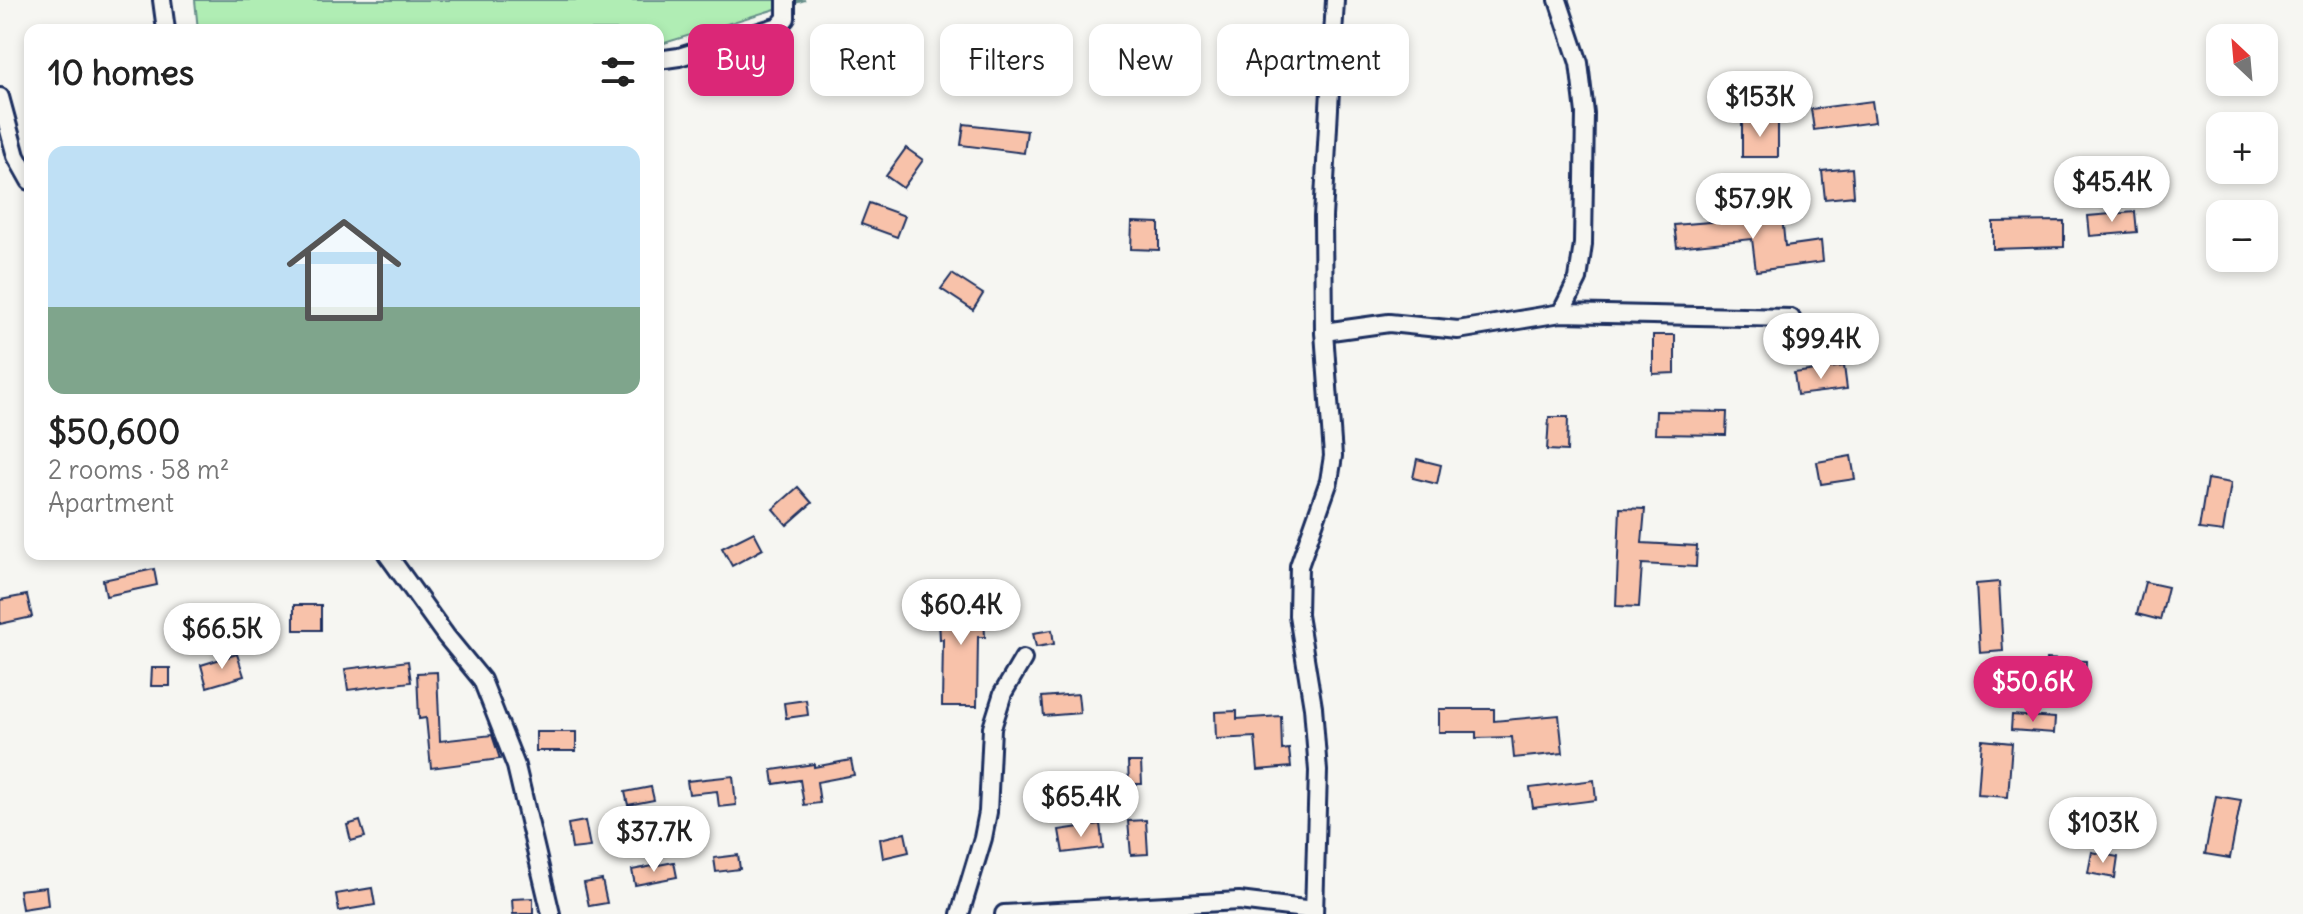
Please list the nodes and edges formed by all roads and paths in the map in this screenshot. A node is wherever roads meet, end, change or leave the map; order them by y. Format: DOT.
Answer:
graph roads {
  1 [pos="162,0"];
  2 [pos="786,0"];
  3 [pos="1335,0"];
  4 [pos="1558,0"];
  5 [pos="165,24"];
  6 [pos="664,59"];
  7 [pos="0,97"];
  8 [pos="24,170"];
  9 [pos="1561,313"];
  10 [pos="1791,318"];
  11 [pos="1324,332"];
  12 [pos="391,560"];
  13 [pos="1023,659"];
  14 [pos="1314,912"];
  15 [pos="551,914"];
  16 [pos="960,914"];
  17 [pos="1004,914"];
  1 -- 5 [label="street"];
  2 -- 6 [label="street"];
  3 -- 11 [label="street"];
  4 -- 9 [label="street"];
  7 -- 8 [label="street"];
  9 -- 10 [label="street"];
  9 -- 11 [label="street"];
  11 -- 14 [label="street"];
  12 -- 15 [label="street"];
  13 -- 16 [label="street"];
  14 -- 17 [label="street"];
}
